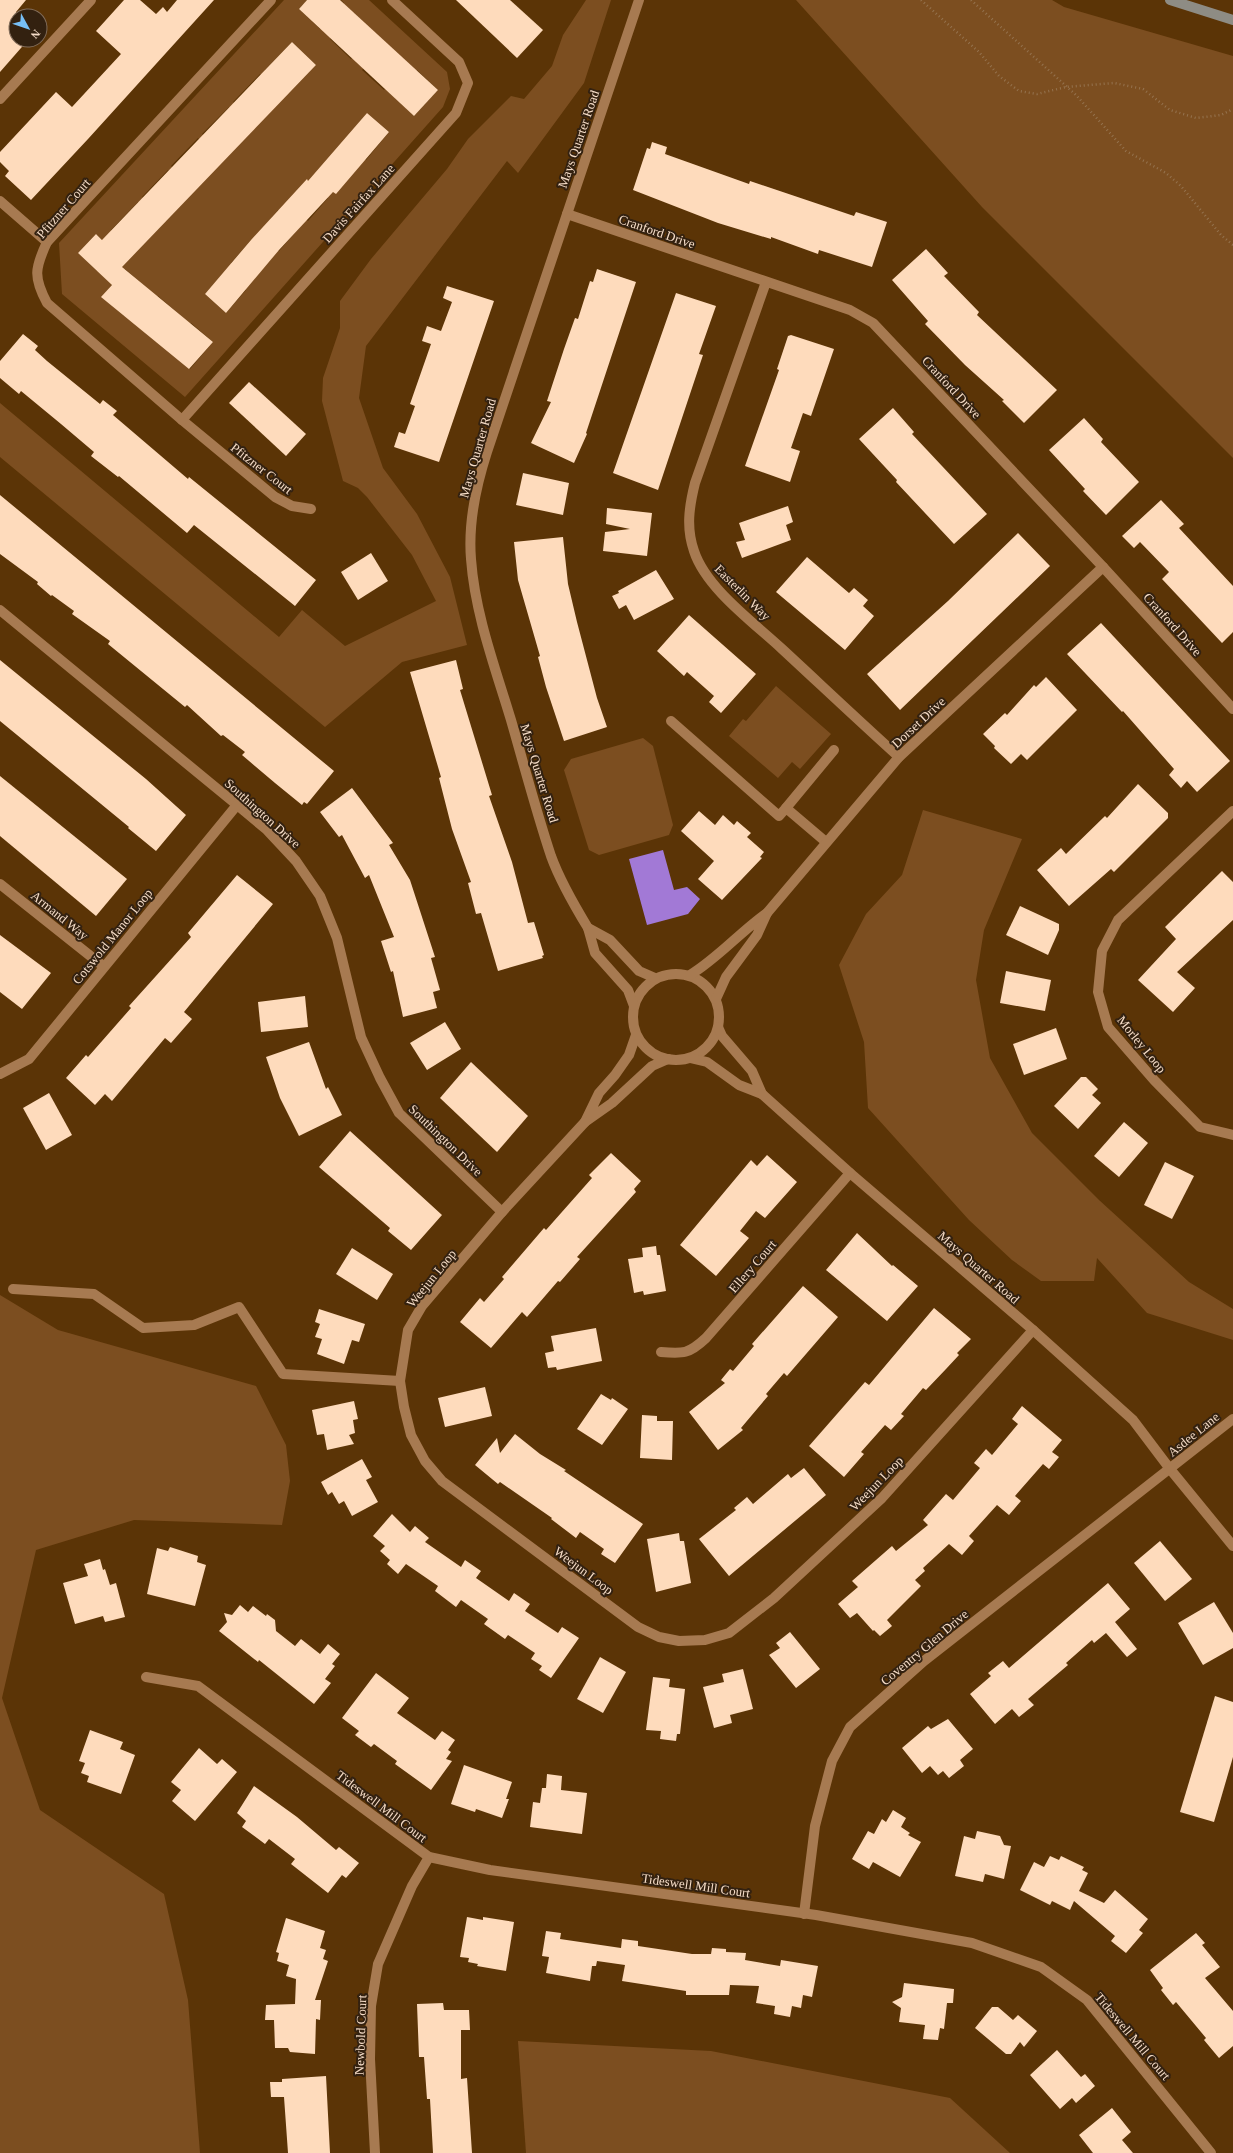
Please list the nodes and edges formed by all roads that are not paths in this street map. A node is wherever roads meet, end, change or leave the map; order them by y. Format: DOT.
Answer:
graph roads {
  1 [pos="91,0"];
  2 [pos="271,0"];
  3 [pos="392,0"];
  4 [pos="639,0"];
  5 [pos="1170,0"];
  6 [pos="1233,20"];
  7 [pos="0,99"];
  8 [pos="0,200"];
  9 [pos="567,214"];
  10 [pos="47,242"];
  11 [pos="766,282"];
  12 [pos="182,420"];
  13 [pos="311,509"];
  14 [pos="1103,567"];
  15 [pos="0,610"];
  16 [pos="1233,709"];
  17 [pos="671,722"];
  18 [pos="834,750"];
  19 [pos="899,758"];
  20 [pos="237,805"];
  21 [pos="786,808"];
  22 [pos="1233,811"];
  23 [pos="826,842"];
  24 [pos="0,884"];
  25 [pos="767,913"];
  26 [pos="588,928"];
  27 [pos="103,966"];
  28 [pos="690,975"];
  29 [pos="655,978"];
  30 [pos="716,999"];
  31 [pos="634,1006"];
  32 [pos="718,1027"];
  33 [pos="636,1035"];
  34 [pos="690,1058"];
  35 [pos="668,1059"];
  36 [pos="0,1074"];
  37 [pos="762,1094"];
  38 [pos="585,1122"];
  39 [pos="1233,1135"];
  40 [pos="850,1173"];
  41 [pos="502,1212"];
  42 [pos="13,1289"];
  43 [pos="1033,1330"];
  44 [pos="660,1352"];
  45 [pos="400,1381"];
  46 [pos="1233,1419"];
  47 [pos="1170,1469"];
  48 [pos="1233,1546"];
  49 [pos="146,1677"];
  50 [pos="429,1857"];
  51 [pos="804,1914"];
  52 [pos="375,2153"];
  53 [pos="1211,2153"];
  1 -- 7 [label="street"];
  2 -- 10 [label="street, Pfitzner Court"];
  3 -- 12 [label="street, Davis Fairfax Lane"];
  4 -- 9 [label="street, Mays Quarter Road"];
  5 -- 6 [label="street"];
  8 -- 10 [label="street"];
  9 -- 11 [label="street, Cranford Drive"];
  9 -- 26 [label="street, Mays Quarter Road"];
  10 -- 12 [label="street, Pfitzner Court"];
  11 -- 14 [label="street, Cranford Drive"];
  11 -- 19 [label="street, Easterlin Way"];
  12 -- 13 [label="street, Pfitzner Court"];
  14 -- 16 [label="street, Cranford Drive"];
  14 -- 19 [label="street, Dorset Drive"];
  15 -- 20 [label="street, Southington Drive"];
  17 -- 21 [label="street"];
  18 -- 21 [label="street"];
  19 -- 23 [label="street, Dorset Drive"];
  20 -- 27 [label="street, Cotswold Manor Loop"];
  20 -- 41 [label="street, Southington Drive"];
  21 -- 23 [label="street"];
  22 -- 39 [label="street, Morley Loop"];
  23 -- 25 [label="street, Dorset Drive"];
  24 -- 27 [label="street, Armand Way"];
  25 -- 28 [label="street, Dorset Drive"];
  25 -- 30 [label="street, Dorset Drive"];
  26 -- 29 [label="street"];
  26 -- 31 [label="street, Mays Quarter Road"];
  27 -- 36 [label="street, Cotswold Manor Loop"];
  28 -- 29 [label="street"];
  28 -- 30 [label="street, Mays Quarter Road"];
  29 -- 31 [label="street, Mays Quarter Road"];
  30 -- 32 [label="street, Mays Quarter Road"];
  31 -- 33 [label="street, Mays Quarter Road"];
  32 -- 34 [label="street, Mays Quarter Road"];
  32 -- 37 [label="street, Mays Quarter Road"];
  33 -- 35 [label="street, Mays Quarter Road"];
  33 -- 38 [label="street, Weejun Loop"];
  34 -- 35 [label="street, Mays Quarter Road"];
  34 -- 37 [label="street, Mays Quarter Road"];
  35 -- 38 [label="street, Weejun Loop"];
  37 -- 40 [label="street, Mays Quarter Road"];
  38 -- 41 [label="street, Weejun Loop"];
  40 -- 43 [label="street, Mays Quarter Road"];
  40 -- 44 [label="street, Ellery Court"];
  41 -- 45 [label="street, Weejun Loop"];
  42 -- 45 [label="street"];
  43 -- 45 [label="street, Weejun Loop"];
  43 -- 47 [label="street, Mays Quarter Road"];
  46 -- 47 [label="street, Asdee Lane"];
  47 -- 48 [label="street, Mays Quarter Road"];
  47 -- 51 [label="street, Coventry Glen Drive"];
  49 -- 50 [label="street, Tideswell Mill Court"];
  50 -- 51 [label="street, Tideswell Mill Court"];
  50 -- 52 [label="street, Newbold Court"];
  51 -- 53 [label="street, Tideswell Mill Court"];
}
